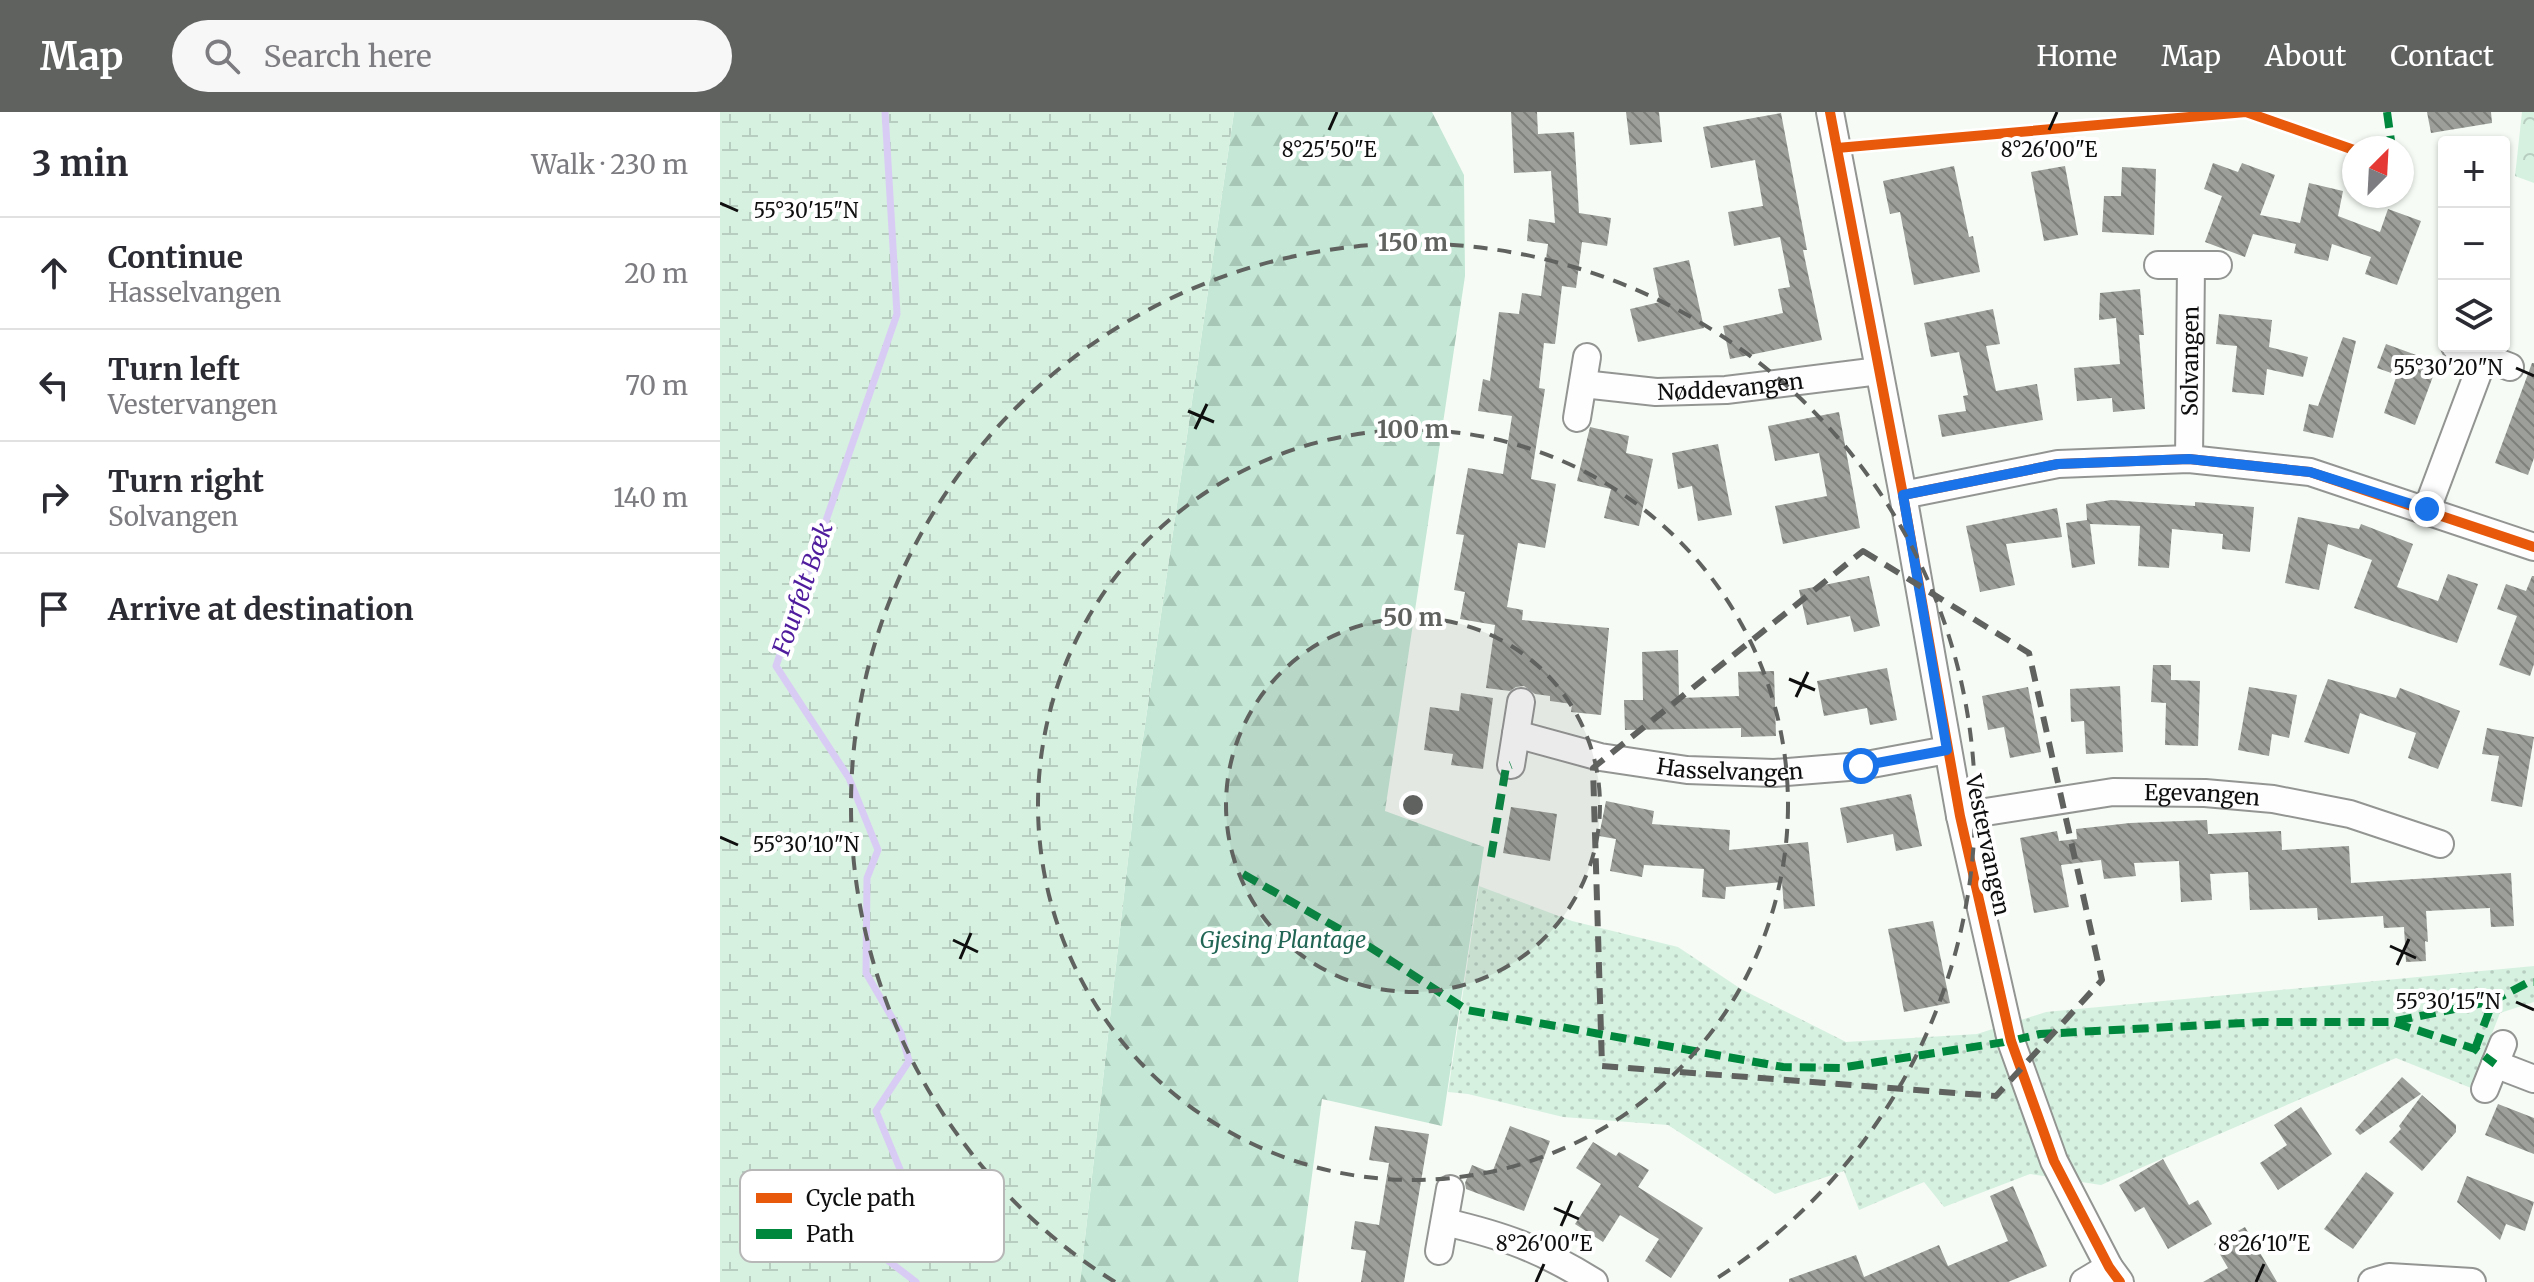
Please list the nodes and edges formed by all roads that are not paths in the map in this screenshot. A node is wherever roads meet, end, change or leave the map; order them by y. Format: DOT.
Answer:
graph roads {
  1 [pos="1830,112"];
  2 [pos="2158,265"];
  3 [pos="2191,265"];
  4 [pos="2218,265"];
  5 [pos="2471,352"];
  6 [pos="1587,357"];
  7 [pos="2484,357"];
  8 [pos="2510,367"];
  9 [pos="1879,371"];
  10 [pos="1583,384"];
  11 [pos="1577,418"];
  12 [pos="2189,459"];
  13 [pos="1903,495"];
  14 [pos="2427,509"];
  15 [pos="2534,547"];
  16 [pos="1521,702"];
  17 [pos="1516,734"];
  18 [pos="1947,750"];
  19 [pos="1511,765"];
  20 [pos="1960,816"];
  21 [pos="2440,844"];
  22 [pos="2534,1079"];
  23 [pos="2485,1089"];
  24 [pos="1450,1189"];
  25 [pos="1445,1222"];
  26 [pos="1439,1251"];
  27 [pos="2115,1275"];
  28 [pos="1594,1282"];
  29 [pos="2084,1282"];
  30 [pos="2372,1282"];
  31 [pos="2472,1282"];
  1 -- 9 [label="street, Vestervangen"];
  2 -- 3 [label="street"];
  3 -- 4 [label="street"];
  3 -- 12 [label="street, Solvangen"];
  5 -- 7 [label="street"];
  6 -- 10 [label="street"];
  7 -- 8 [label="street"];
  7 -- 14 [label="street"];
  9 -- 10 [label="street, Nøddevangen"];
  9 -- 13 [label="street, Vestervangen"];
  10 -- 11 [label="street"];
  12 -- 13 [label="street"];
  12 -- 14 [label="street"];
  13 -- 18 [label="street, Vestervangen"];
  14 -- 15 [label="street"];
  16 -- 17 [label="street"];
  17 -- 18 [label="street, Hasselvangen"];
  17 -- 19 [label="street"];
  18 -- 20 [label="street, Vestervangen"];
  20 -- 21 [label="street, Egevangen"];
  20 -- 27 [label="street, Vestervangen"];
  22 -- 23 [label="street"];
  24 -- 25 [label="street"];
  25 -- 26 [label="street"];
  25 -- 28 [label="street"];
  27 -- 29 [label="street"];
  30 -- 31 [label="street"];
}
